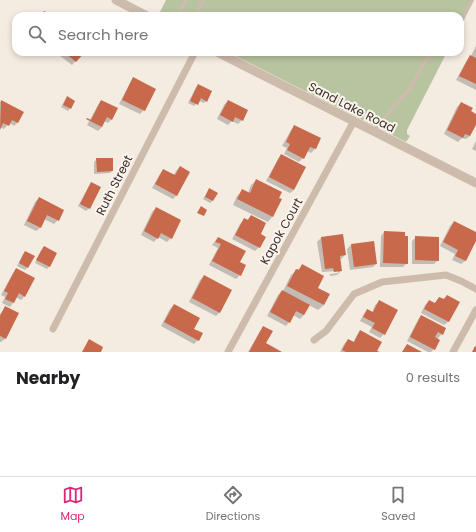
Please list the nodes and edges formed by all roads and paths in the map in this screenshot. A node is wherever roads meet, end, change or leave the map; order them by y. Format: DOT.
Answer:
graph roads {
  1 [pos="116,0"];
  2 [pos="186,0"];
  3 [pos="203,0"];
  4 [pos="472,0"];
  5 [pos="139,12"];
  6 [pos="179,12"];
  7 [pos="198,12"];
  8 [pos="464,16"];
  9 [pos="193,56"];
  10 [pos="226,56"];
  11 [pos="430,56"];
  12 [pos="354,121"];
  13 [pos="374,131"];
  14 [pos="476,183"];
  15 [pos="476,289"];
  16 [pos="476,310"];
  17 [pos="53,329"];
  18 [pos="314,340"];
  19 [pos="228,352"];
  20 [pos="453,352"];
  1 -- 5 [label="street"];
  2 -- 6 [label="lane"];
  3 -- 7 [label="lane"];
  4 -- 8 [label="lane"];
  9 -- 17 [label="street, Ruth Street"];
  10 -- 12 [label="street, Sand Lake Road"];
  11 -- 13 [label="lane"];
  12 -- 13 [label="street, Sand Lake Road"];
  12 -- 19 [label="street, Kapok Court"];
  13 -- 14 [label="street, Sand Lake Road"];
  15 -- 18 [label="street"];
  16 -- 20 [label="street"];
}
